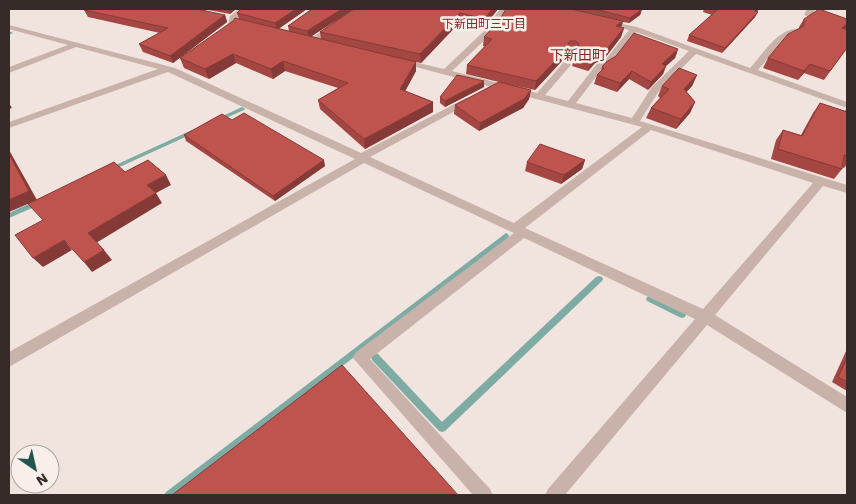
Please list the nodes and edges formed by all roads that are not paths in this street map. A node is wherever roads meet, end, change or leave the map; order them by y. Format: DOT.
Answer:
graph roads {
  1 [pos="243,9"];
  2 [pos="360,9"];
  3 [pos="504,9"];
  4 [pos="597,19"];
  5 [pos="9,27"];
  6 [pos="634,30"];
  7 [pos="795,31"];
  8 [pos="217,38"];
  9 [pos="310,43"];
  10 [pos="73,46"];
  11 [pos="694,51"];
  12 [pos="572,54"];
  13 [pos="392,60"];
  14 [pos="173,68"];
  15 [pos="9,70"];
  16 [pos="752,71"];
  17 [pos="446,72"];
  18 [pos="497,85"];
  19 [pos="539,96"];
  20 [pos="569,105"];
  21 [pos="847,105"];
  22 [pos="634,123"];
  23 [pos="9,125"];
  24 [pos="649,127"];
  25 [pos="362,159"];
  26 [pos="820,182"];
  27 [pos="847,189"];
  28 [pos="519,231"];
  29 [pos="706,317"];
  30 [pos="9,360"];
  31 [pos="847,406"];
  32 [pos="484,495"];
  33 [pos="554,495"];
  1 -- 8 [label="street"];
  2 -- 9 [label="street"];
  3 -- 17 [label="street"];
  4 -- 6 [label="street"];
  5 -- 10 [label="street"];
  6 -- 11 [label="street"];
  6 -- 20 [label="street"];
  7 -- 16 [label="street"];
  10 -- 14 [label="street"];
  10 -- 15 [label="street"];
  11 -- 16 [label="street"];
  11 -- 22 [label="street"];
  12 -- 19 [label="street"];
  13 -- 17 [label="street"];
  14 -- 23 [label="street"];
  14 -- 25 [label="street"];
  16 -- 21 [label="street"];
  17 -- 18 [label="street"];
  18 -- 19 [label="street"];
  18 -- 25 [label="street"];
  19 -- 20 [label="street"];
  20 -- 22 [label="street"];
  22 -- 24 [label="street"];
  24 -- 26 [label="street"];
  24 -- 28 [label="street"];
  25 -- 28 [label="street"];
  25 -- 30 [label="street"];
  26 -- 27 [label="street"];
  26 -- 29 [label="street"];
  28 -- 29 [label="street"];
  28 -- 32 [label="street"];
  29 -- 31 [label="street"];
  29 -- 33 [label="street"];
}
